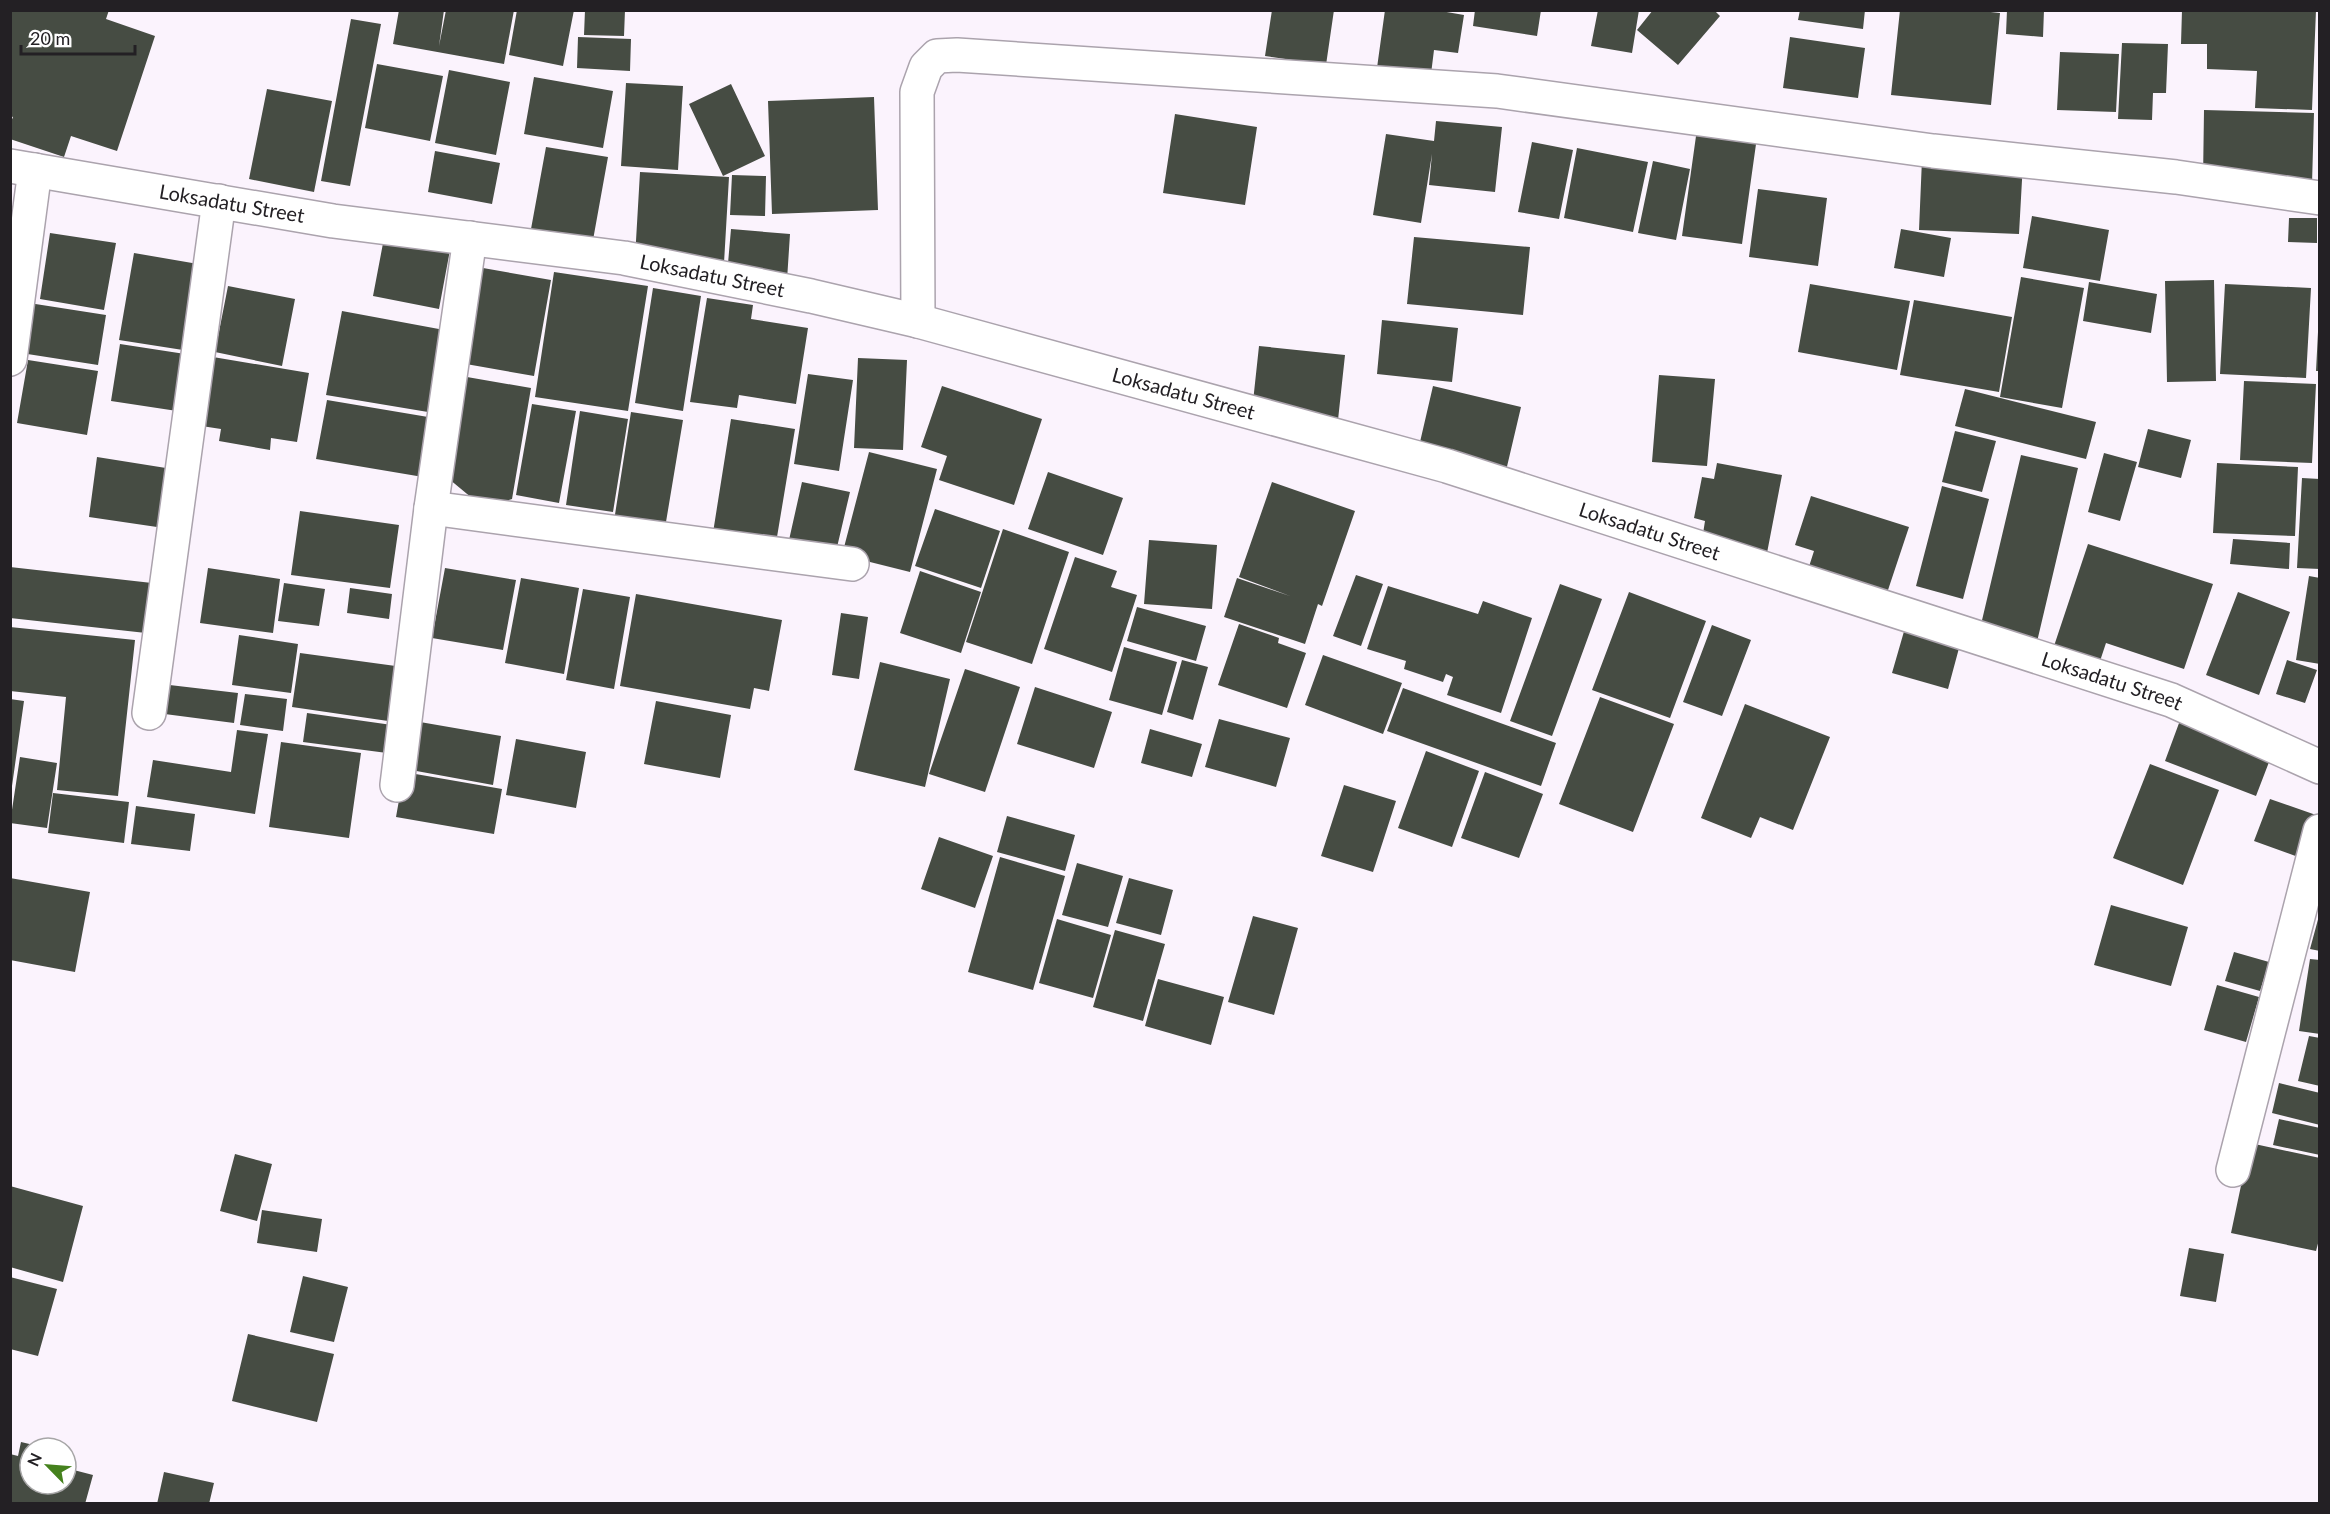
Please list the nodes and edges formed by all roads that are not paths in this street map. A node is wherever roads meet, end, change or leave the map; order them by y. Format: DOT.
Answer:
graph roads {
  1 [pos="23,168"];
  2 [pos="2319,198"];
  3 [pos="219,201"];
  4 [pos="470,238"];
  5 [pos="918,321"];
  6 [pos="10,359"];
  7 [pos="431,508"];
  8 [pos="852,564"];
  9 [pos="149,713"];
  10 [pos="2319,767"];
  11 [pos="397,785"];
  12 [pos="2319,831"];
  13 [pos="2233,1170"];
  1 -- 3 [label="street, Loksadatu Street"];
  1 -- 6 [label="street"];
  2 -- 5 [label="street"];
  3 -- 4 [label="street, Loksadatu Street"];
  3 -- 9 [label="street"];
  4 -- 5 [label="street, Loksadatu Street"];
  4 -- 7 [label="street"];
  5 -- 10 [label="street, Loksadatu Street"];
  7 -- 8 [label="street"];
  7 -- 11 [label="street"];
  12 -- 13 [label="street"];
}
